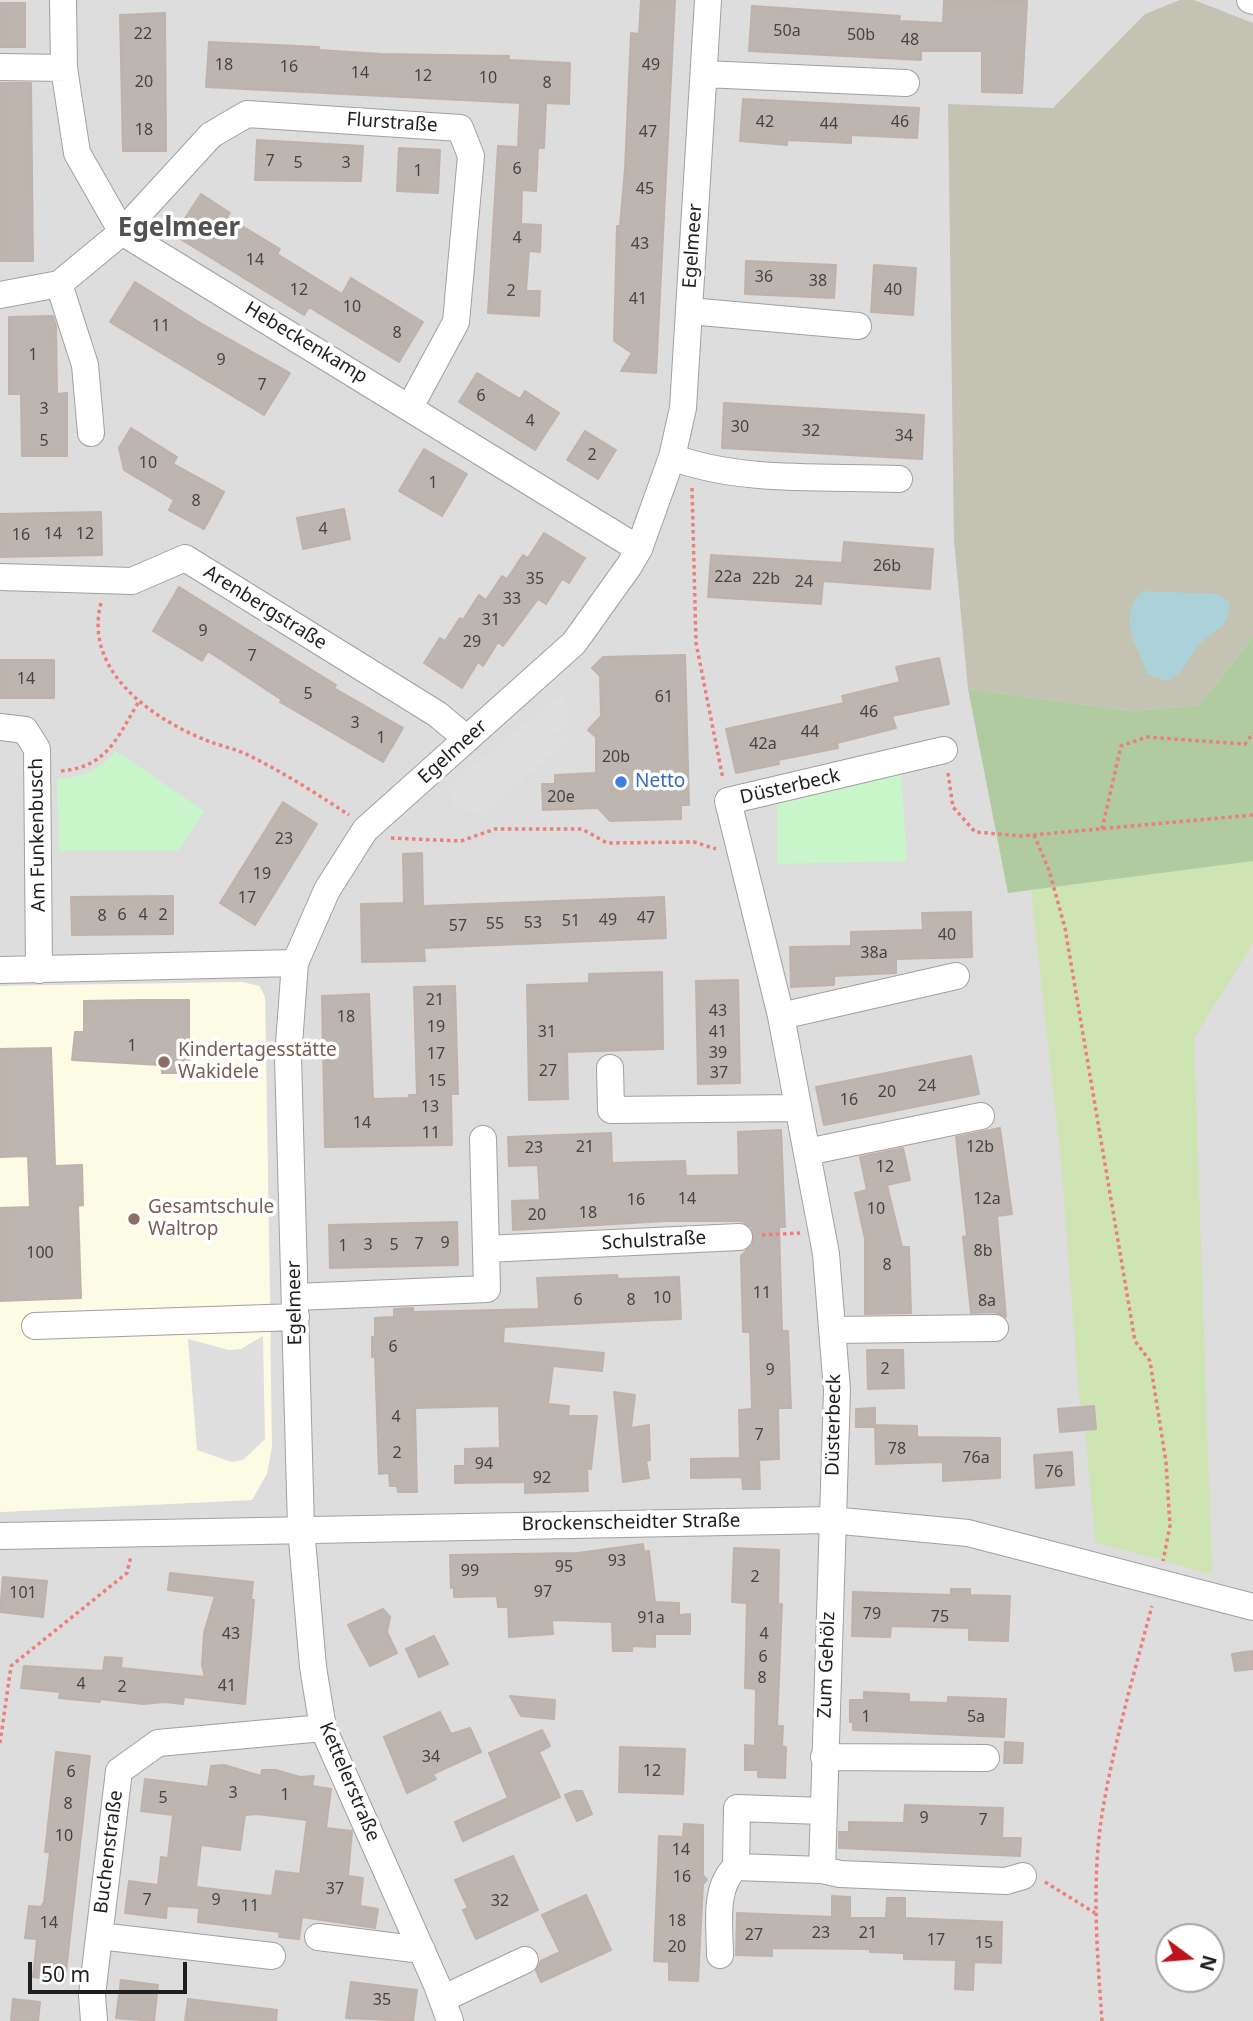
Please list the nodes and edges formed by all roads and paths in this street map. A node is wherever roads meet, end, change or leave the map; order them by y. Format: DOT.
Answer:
graph roads {
  1 [pos="63,0"];
  2 [pos="708,0"];
  3 [pos="0,68"];
  4 [pos="64,68"];
  5 [pos="704,74"];
  6 [pos="906,83"];
  7 [pos="122,232"];
  8 [pos="59,284"];
  9 [pos="0,295"];
  10 [pos="689,311"];
  11 [pos="858,326"];
  12 [pos="411,407"];
  13 [pos="91,433"];
  14 [pos="682,461"];
  15 [pos="899,479"];
  16 [pos="639,549"];
  17 [pos="0,577"];
  18 [pos="107,580"];
  19 [pos="138,703"];
  20 [pos="0,727"];
  21 [pos="1253,733"];
  22 [pos="467,739"];
  23 [pos="944,750"];
  24 [pos="38,769"];
  25 [pos="728,801"];
  26 [pos="1253,815"];
  27 [pos="1102,829"];
  28 [pos="365,830"];
  29 [pos="1034,835"];
  30 [pos="738,849"];
  31 [pos="295,963"];
  32 [pos="0,970"];
  33 [pos="39,970"];
  34 [pos="956,976"];
  35 [pos="780,1016"];
  36 [pos="610,1068"];
  37 [pos="798,1108"];
  38 [pos="981,1116"];
  39 [pos="483,1139"];
  40 [pos="807,1152"];
  41 [pos="822,1231"];
  42 [pos="739,1237"];
  43 [pos="486,1249"];
  44 [pos="295,1307"];
  45 [pos="35,1326"];
  46 [pos="995,1328"];
  47 [pos="832,1330"];
  48 [pos="831,1520"];
  49 [pos="301,1528"];
  50 [pos="137,1533"];
  51 [pos="0,1536"];
  52 [pos="1158,1583"];
  53 [pos="1253,1607"];
  54 [pos="323,1728"];
  55 [pos="0,1743"];
  56 [pos="824,1757"];
  57 [pos="986,1758"];
  58 [pos="822,1811"];
  59 [pos="736,1867"];
  60 [pos="822,1870"];
  61 [pos="1023,1876"];
  62 [pos="1095,1914"];
  63 [pos="99,1936"];
  64 [pos="318,1937"];
  65 [pos="422,1950"];
  66 [pos="720,1955"];
  67 [pos="272,1956"];
  68 [pos="525,1960"];
  69 [pos="446,2010"];
  70 [pos="94,2021"];
  71 [pos="1102,2021"];
  1 -- 4 [label="street, Hebeckenkamp"];
  2 -- 5 [label="street, Egelmeer"];
  3 -- 4 [label="street"];
  4 -- 7 [label="street, Hebeckenkamp"];
  5 -- 6 [label="street"];
  5 -- 10 [label="street, Egelmeer"];
  7 -- 8 [label="street"];
  7 -- 12 [label="street, Hebeckenkamp"];
  7 -- 12 [label="street, Flurstraße"];
  8 -- 9 [label="street"];
  8 -- 13 [label="street"];
  10 -- 11 [label="street"];
  10 -- 14 [label="street, Egelmeer"];
  12 -- 16 [label="street, Hebeckenkamp"];
  14 -- 15 [label="street"];
  14 -- 16 [label="street, Egelmeer"];
  14 -- 25 [label="path"];
  16 -- 22 [label="street, Egelmeer"];
  17 -- 18 [label="street, Arenbergstraße"];
  18 -- 19 [label="path"];
  18 -- 22 [label="street, Arenbergstraße"];
  19 -- 24 [label="path"];
  19 -- 28 [label="path"];
  20 -- 24 [label="street, Am Funkenbusch"];
  21 -- 27 [label="path"];
  22 -- 28 [label="street, Egelmeer"];
  23 -- 25 [label="street, Düsterbeck"];
  23 -- 29 [label="path"];
  24 -- 33 [label="street, Am Funkenbusch"];
  25 -- 30 [label="street, Düsterbeck"];
  26 -- 27 [label="path"];
  27 -- 29 [label="path"];
  28 -- 30 [label="path"];
  28 -- 31 [label="street, Egelmeer"];
  29 -- 52 [label="path"];
  30 -- 35 [label="street, Düsterbeck"];
  31 -- 33 [label="street"];
  31 -- 44 [label="street, Egelmeer"];
  32 -- 33 [label="street"];
  34 -- 35 [label="street"];
  35 -- 37 [label="street, Düsterbeck"];
  36 -- 37 [label="street"];
  37 -- 40 [label="street, Düsterbeck"];
  38 -- 40 [label="street"];
  39 -- 43 [label="street"];
  40 -- 41 [label="street, Düsterbeck"];
  41 -- 42 [label="path"];
  41 -- 47 [label="street, Düsterbeck"];
  42 -- 43 [label="street, Schulstraße"];
  43 -- 44 [label="street"];
  44 -- 45 [label="street"];
  44 -- 49 [label="street, Egelmeer"];
  46 -- 47 [label="street"];
  47 -- 48 [label="street, Düsterbeck"];
  48 -- 49 [label="street, Brockenscheidter Straße"];
  48 -- 52 [label="street, Brockenscheidter Straße"];
  48 -- 56 [label="street, Zum Gehölz"];
  49 -- 50 [label="street, Brockenscheidter Straße"];
  49 -- 54 [label="street, Kettelerstraße"];
  50 -- 51 [label="street, Brockenscheidter Straße"];
  50 -- 55 [label="path"];
  52 -- 53 [label="street, Brockenscheidter Straße"];
  52 -- 62 [label="path"];
  54 -- 63 [label="street, Buchenstraße"];
  54 -- 65 [label="street, Kettelerstraße"];
  56 -- 57 [label="street"];
  56 -- 58 [label="street, Zum Gehölz"];
  58 -- 59 [label="street"];
  58 -- 60 [label="street, Zum Gehölz"];
  59 -- 60 [label="street"];
  59 -- 66 [label="street"];
  60 -- 61 [label="street"];
  61 -- 62 [label="path"];
  62 -- 71 [label="path"];
  63 -- 67 [label="street"];
  63 -- 70 [label="street, Buchenstraße"];
  64 -- 65 [label="street"];
  65 -- 69 [label="street, Kettelerstraße"];
  68 -- 69 [label="street"];
}
